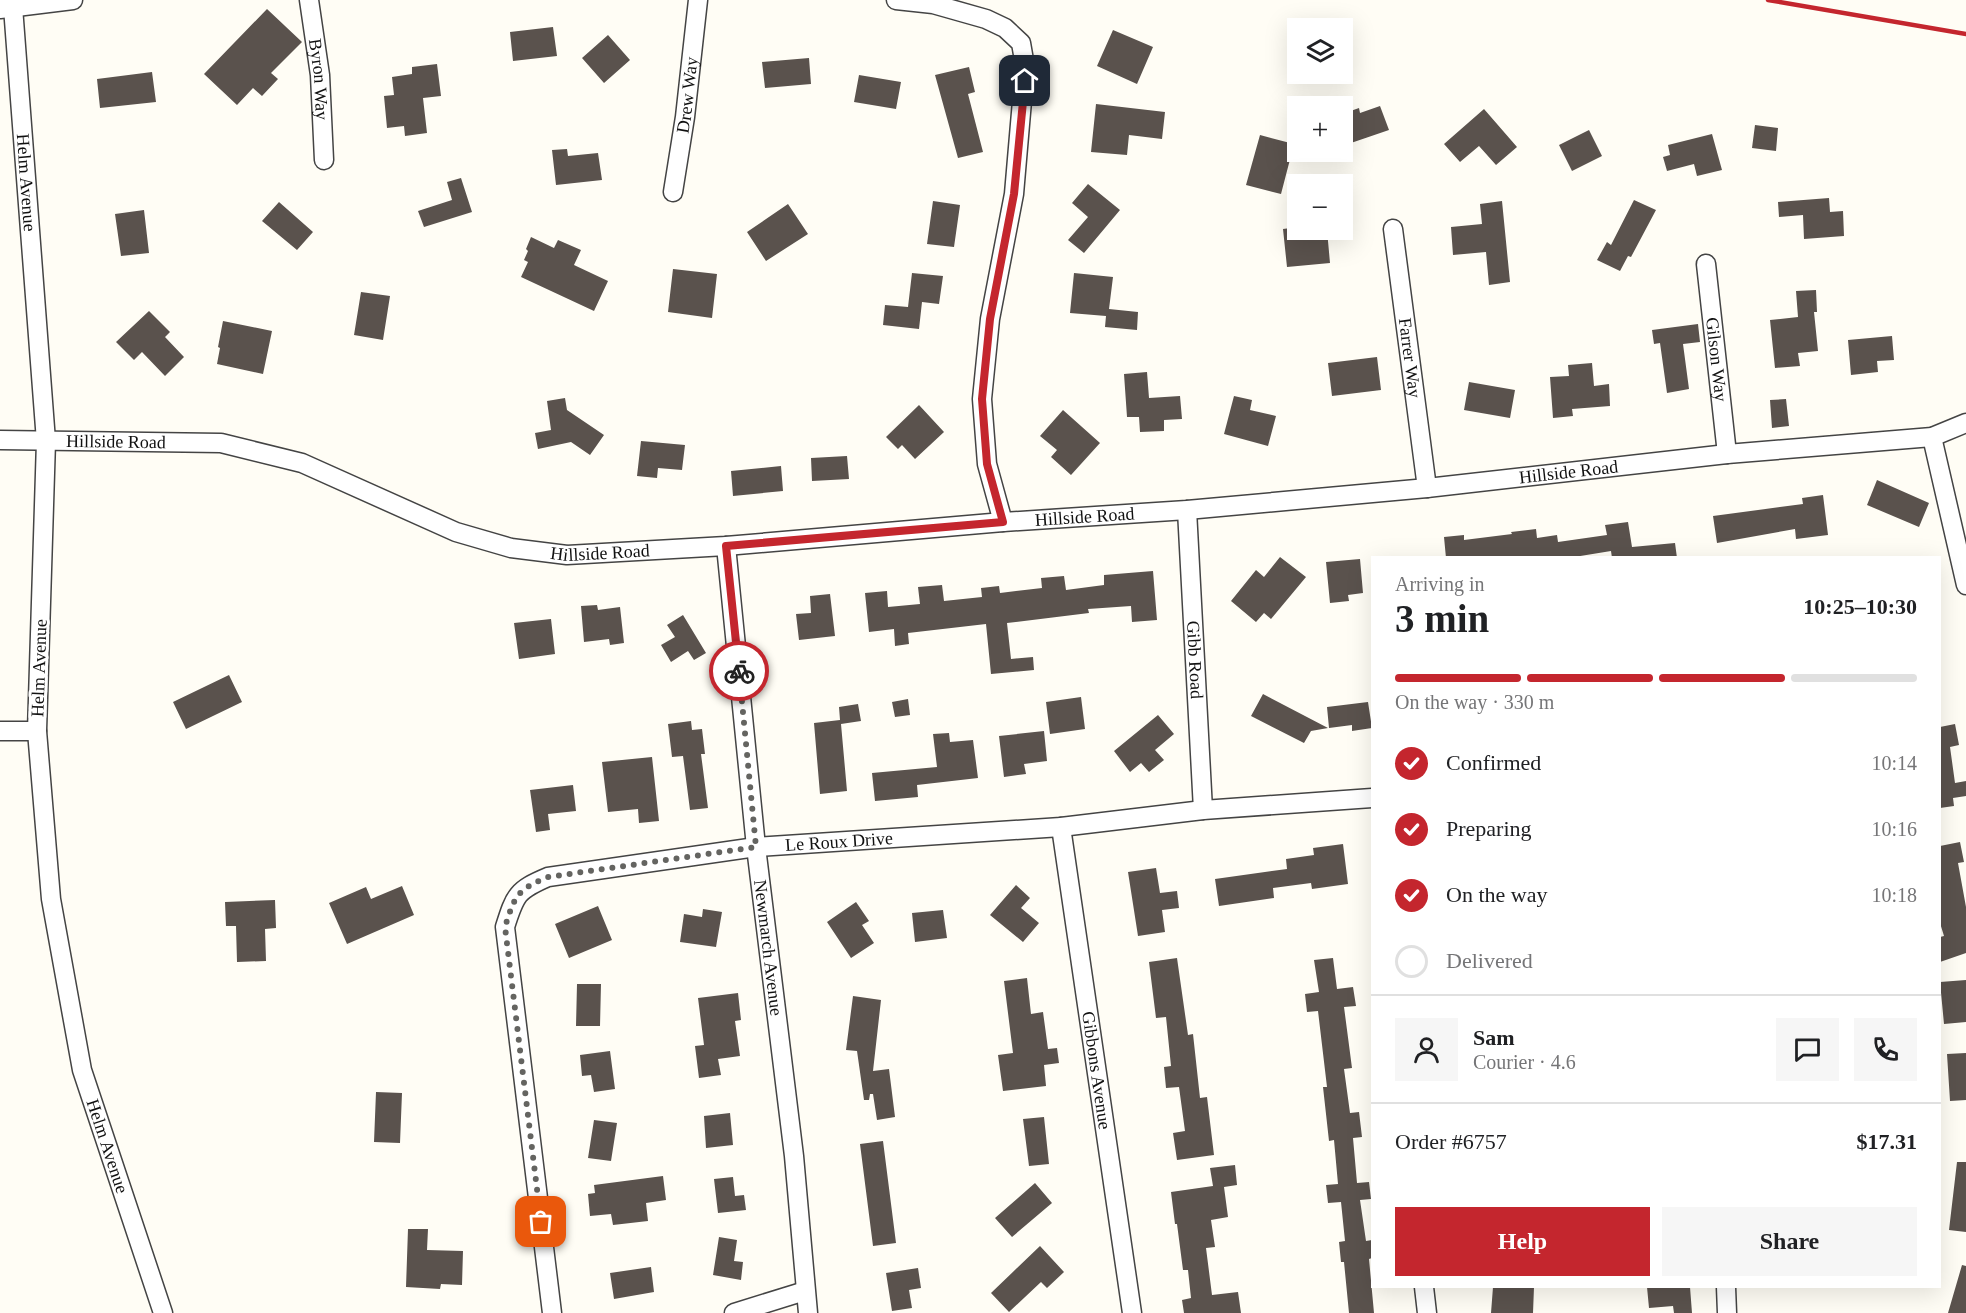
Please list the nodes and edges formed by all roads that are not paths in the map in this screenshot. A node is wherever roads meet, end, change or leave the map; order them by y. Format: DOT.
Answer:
graph roads {
  1 [pos="73,0"];
  2 [pos="309,0"];
  3 [pos="698,0"];
  4 [pos="896,0"];
  5 [pos="6,8"];
  6 [pos="324,159"];
  7 [pos="673,192"];
  8 [pos="1393,229"];
  9 [pos="1706,264"];
  10 [pos="1966,423"];
  11 [pos="1932,437"];
  12 [pos="0,440"];
  13 [pos="46,441"];
  14 [pos="1727,454"];
  15 [pos="1427,488"];
  16 [pos="1188,510"];
  17 [pos="1003,522"];
  18 [pos="726,546"];
  19 [pos="1966,585"];
  20 [pos="0,731"];
  21 [pos="37,731"];
  22 [pos="1371,798"];
  23 [pos="1203,810"];
  24 [pos="1061,827"];
  25 [pos="756,847"];
  26 [pos="1424,1288"];
  27 [pos="1726,1288"];
  28 [pos="805,1291"];
  29 [pos="163,1313"];
  30 [pos="552,1313"];
  31 [pos="734,1313"];
  32 [pos="808,1313"];
  33 [pos="1132,1313"];
  34 [pos="1427,1313"];
  35 [pos="1727,1313"];
  1 -- 5 [label="street"];
  2 -- 6 [label="street, Byron Way"];
  3 -- 7 [label="street, Drew Way"];
  4 -- 17 [label="street"];
  5 -- 13 [label="street, Helm Avenue"];
  8 -- 15 [label="street, Farrer Way"];
  9 -- 14 [label="street, Gilson Way"];
  10 -- 11 [label="street, Hillside Road"];
  11 -- 14 [label="street, Hillside Road"];
  11 -- 19 [label="street"];
  12 -- 13 [label="street, Hillside Road"];
  13 -- 18 [label="street, Hillside Road"];
  13 -- 21 [label="street, Helm Avenue"];
  14 -- 15 [label="street, Hillside Road"];
  15 -- 16 [label="street, Hillside Road"];
  16 -- 17 [label="street, Hillside Road"];
  16 -- 23 [label="street, Gibb Road"];
  17 -- 18 [label="street, Hillside Road"];
  18 -- 25 [label="street, Newmarch Avenue"];
  20 -- 21 [label="street"];
  21 -- 29 [label="street, Helm Avenue"];
  22 -- 23 [label="street, Le Roux Drive"];
  23 -- 24 [label="street, Le Roux Drive"];
  24 -- 25 [label="street, Le Roux Drive"];
  24 -- 33 [label="street, Gibbons Avenue"];
  25 -- 28 [label="street, Newmarch Avenue"];
  25 -- 30 [label="street, Le Roux Drive"];
  26 -- 34 [label="street"];
  27 -- 35 [label="street"];
  28 -- 31 [label="street"];
  28 -- 32 [label="street, Newmarch Avenue"];
}
